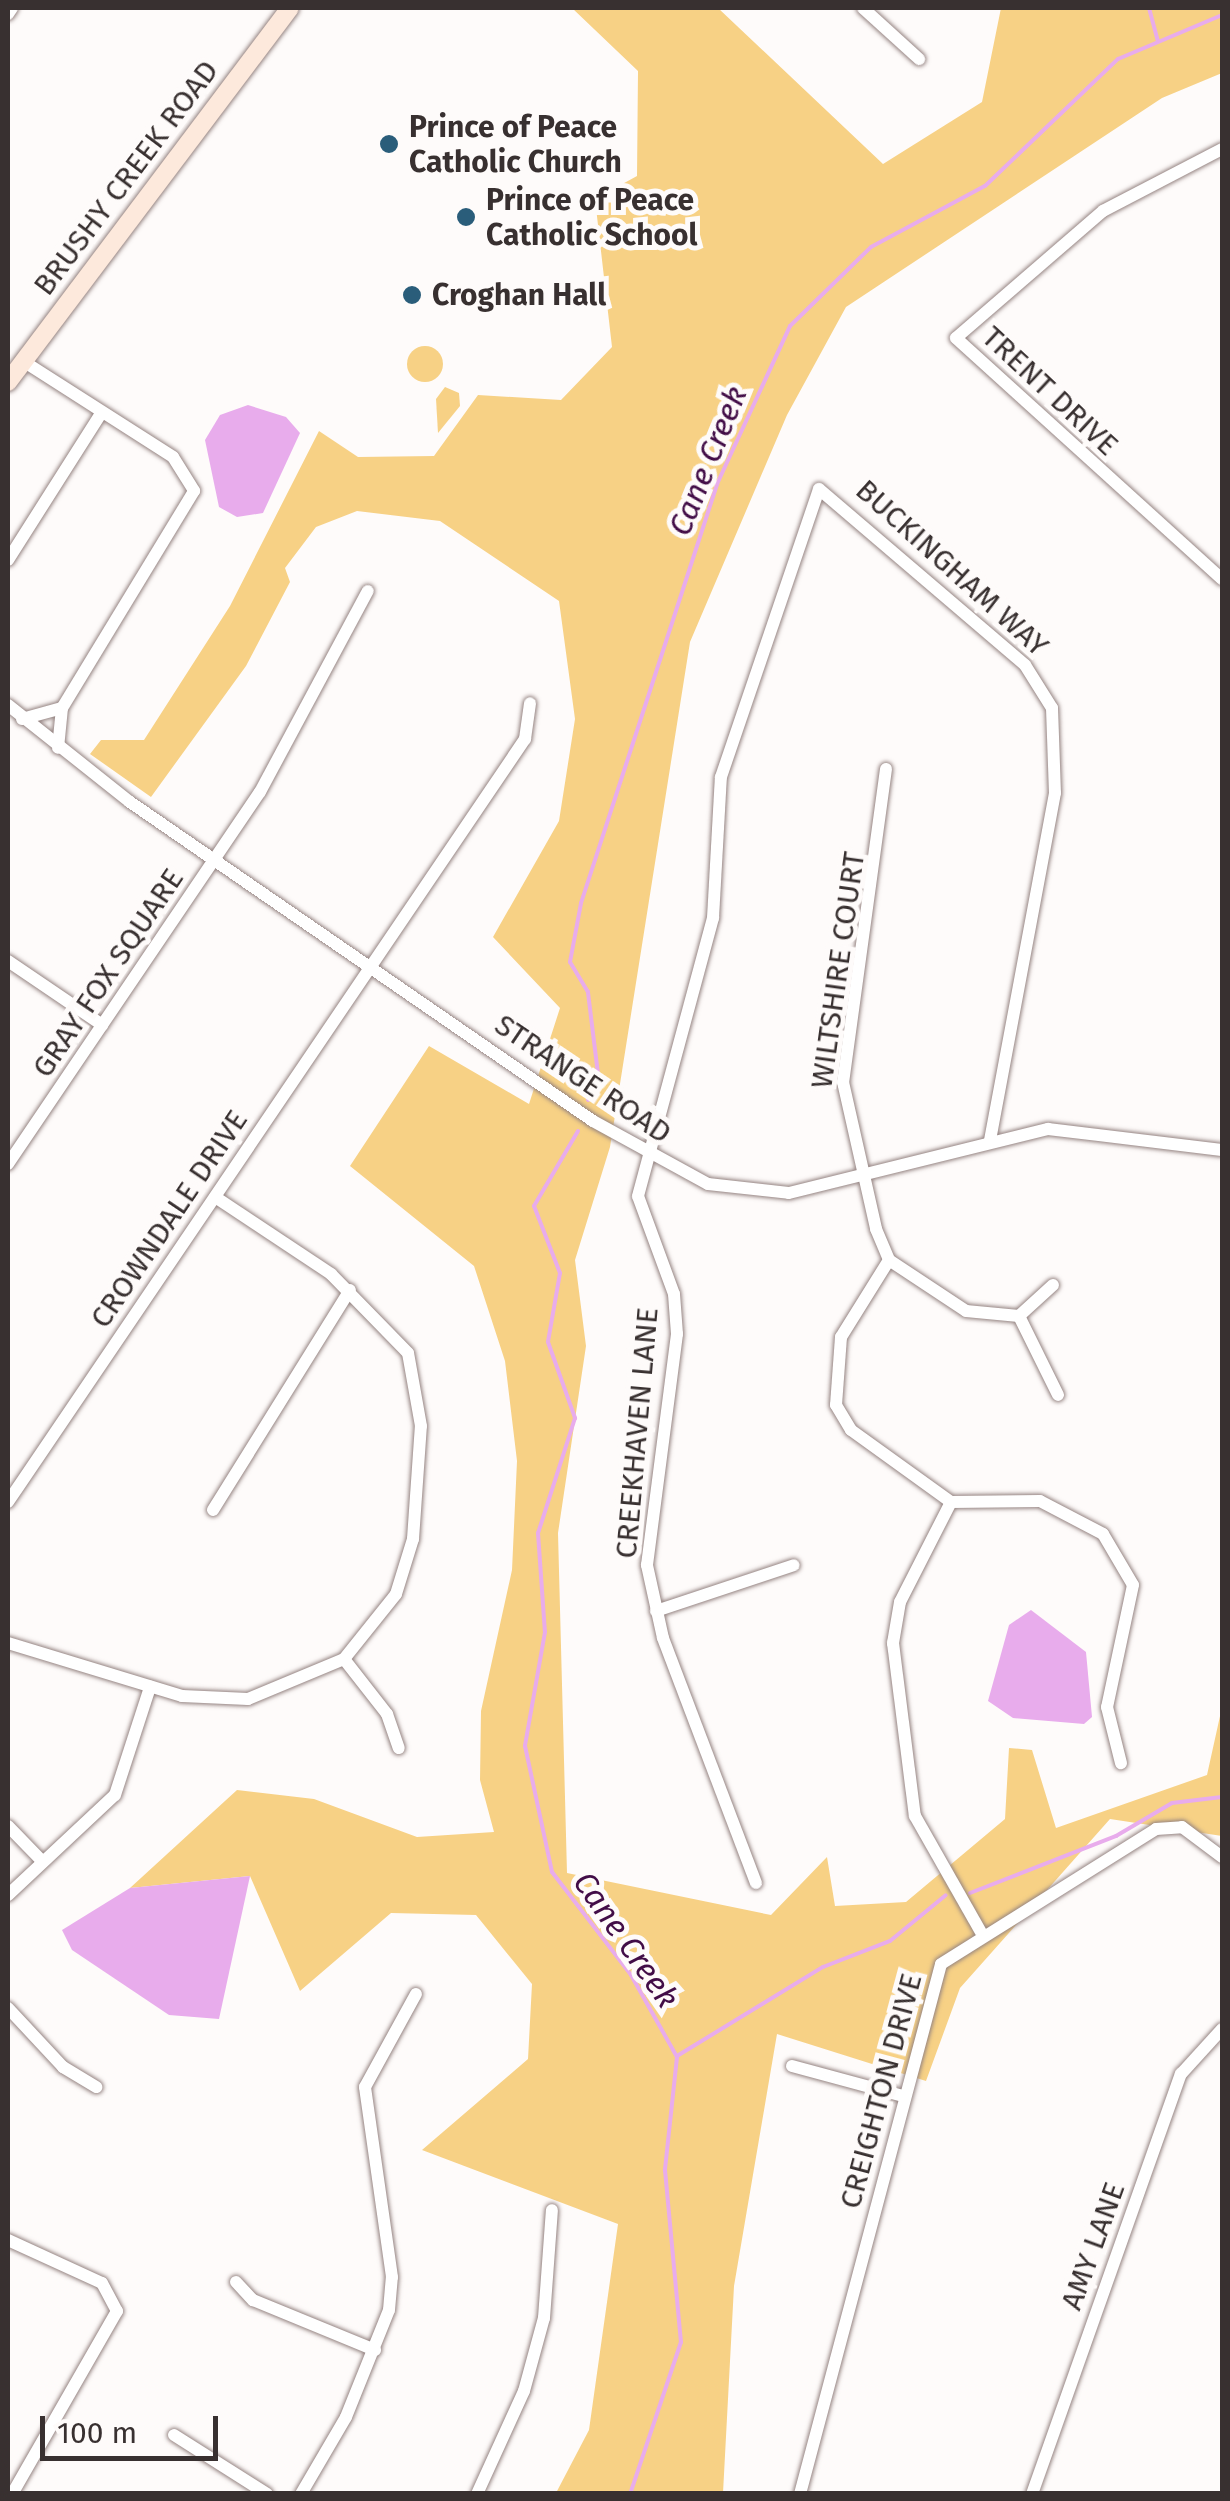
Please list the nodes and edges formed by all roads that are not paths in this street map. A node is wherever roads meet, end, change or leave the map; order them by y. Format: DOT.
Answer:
graph roads {
  1 [pos="12,8"];
  2 [pos="290,8"];
  3 [pos="863,8"];
  4 [pos="8,14"];
  5 [pos="918,59"];
  6 [pos="1222,150"];
  7 [pos="23,361"];
  8 [pos="8,382"];
  9 [pos="102,412"];
  10 [pos="8,560"];
  11 [pos="1222,579"];
  12 [pos="368,591"];
  13 [pos="530,703"];
  14 [pos="8,704"];
  15 [pos="62,708"];
  16 [pos="22,719"];
  17 [pos="58,748"];
  18 [pos="886,769"];
  19 [pos="216,858"];
  20 [pos="8,962"];
  21 [pos="372,962"];
  22 [pos="102,1025"];
  23 [pos="990,1140"];
  24 [pos="1222,1150"];
  25 [pos="653,1158"];
  26 [pos="8,1164"];
  27 [pos="862,1176"];
  28 [pos="215,1197"];
  29 [pos="889,1260"];
  30 [pos="1053,1285"];
  31 [pos="350,1290"];
  32 [pos="1019,1316"];
  33 [pos="1058,1395"];
  34 [pos="8,1502"];
  35 [pos="950,1502"];
  36 [pos="212,1510"];
  37 [pos="794,1565"];
  38 [pos="656,1612"];
  39 [pos="8,1642"];
  40 [pos="344,1659"];
  41 [pos="150,1687"];
  42 [pos="399,1748"];
  43 [pos="1121,1763"];
  44 [pos="8,1826"];
  45 [pos="1222,1857"];
  46 [pos="43,1862"];
  47 [pos="756,1883"];
  48 [pos="8,1895"];
  49 [pos="981,1932"];
  50 [pos="416,1994"];
  51 [pos="8,2008"];
  52 [pos="1222,2029"];
  53 [pos="792,2066"];
  54 [pos="96,2087"];
  55 [pos="903,2096"];
  56 [pos="552,2210"];
  57 [pos="8,2240"];
  58 [pos="236,2282"];
  59 [pos="375,2350"];
  60 [pos="174,2434"];
  61 [pos="12,2494"];
  62 [pos="267,2494"];
  63 [pos="301,2494"];
  64 [pos="477,2494"];
  65 [pos="800,2494"];
  66 [pos="1032,2494"];
  1 -- 4 [label="street"];
  2 -- 7 [label="street, BRUSHY CREEK ROAD"];
  3 -- 5 [label="street"];
  6 -- 11 [label="street, TRENT DRIVE"];
  7 -- 8 [label="street, BRUSHY CREEK ROAD"];
  7 -- 9 [label="street"];
  9 -- 10 [label="street"];
  9 -- 15 [label="street"];
  12 -- 19 [label="street, GRAY FOX SQUARE"];
  13 -- 21 [label="street, CROWNDALE DRIVE"];
  14 -- 16 [label="street, STRANGE ROAD"];
  15 -- 16 [label="street"];
  15 -- 17 [label="street"];
  16 -- 17 [label="street, STRANGE ROAD"];
  17 -- 19 [label="street, STRANGE ROAD"];
  18 -- 27 [label="street, WILTSHIRE COURT"];
  19 -- 21 [label="street, STRANGE ROAD"];
  19 -- 22 [label="street, GRAY FOX SQUARE"];
  20 -- 22 [label="street"];
  21 -- 25 [label="street, STRANGE ROAD"];
  21 -- 28 [label="street, CROWNDALE DRIVE"];
  22 -- 26 [label="street, GRAY FOX SQUARE"];
  23 -- 24 [label="street, STRANGE ROAD"];
  23 -- 25 [label="street, BUCKINGHAM WAY"];
  23 -- 27 [label="street, STRANGE ROAD"];
  25 -- 27 [label="street, STRANGE ROAD"];
  25 -- 38 [label="street, CREEKHAVEN LANE"];
  27 -- 29 [label="street, WILTSHIRE COURT"];
  28 -- 31 [label="street"];
  28 -- 34 [label="street, CROWNDALE DRIVE"];
  29 -- 32 [label="street"];
  29 -- 35 [label="street"];
  30 -- 32 [label="street"];
  31 -- 36 [label="street"];
  31 -- 40 [label="street"];
  32 -- 33 [label="street"];
  35 -- 43 [label="street"];
  35 -- 49 [label="street"];
  37 -- 38 [label="street"];
  38 -- 47 [label="street, CREEKHAVEN LANE"];
  39 -- 41 [label="street"];
  40 -- 41 [label="street"];
  40 -- 42 [label="street"];
  41 -- 46 [label="street"];
  44 -- 46 [label="street"];
  45 -- 49 [label="street, CREIGHTON DRIVE"];
  46 -- 48 [label="street"];
  49 -- 55 [label="street, CREIGHTON DRIVE"];
  50 -- 59 [label="street"];
  51 -- 54 [label="street"];
  52 -- 66 [label="street, AMY LANE"];
  53 -- 55 [label="street"];
  55 -- 65 [label="street, CREIGHTON DRIVE"];
  56 -- 64 [label="street"];
  57 -- 61 [label="street"];
  58 -- 59 [label="street"];
  59 -- 63 [label="street"];
  60 -- 62 [label="street"];
}
